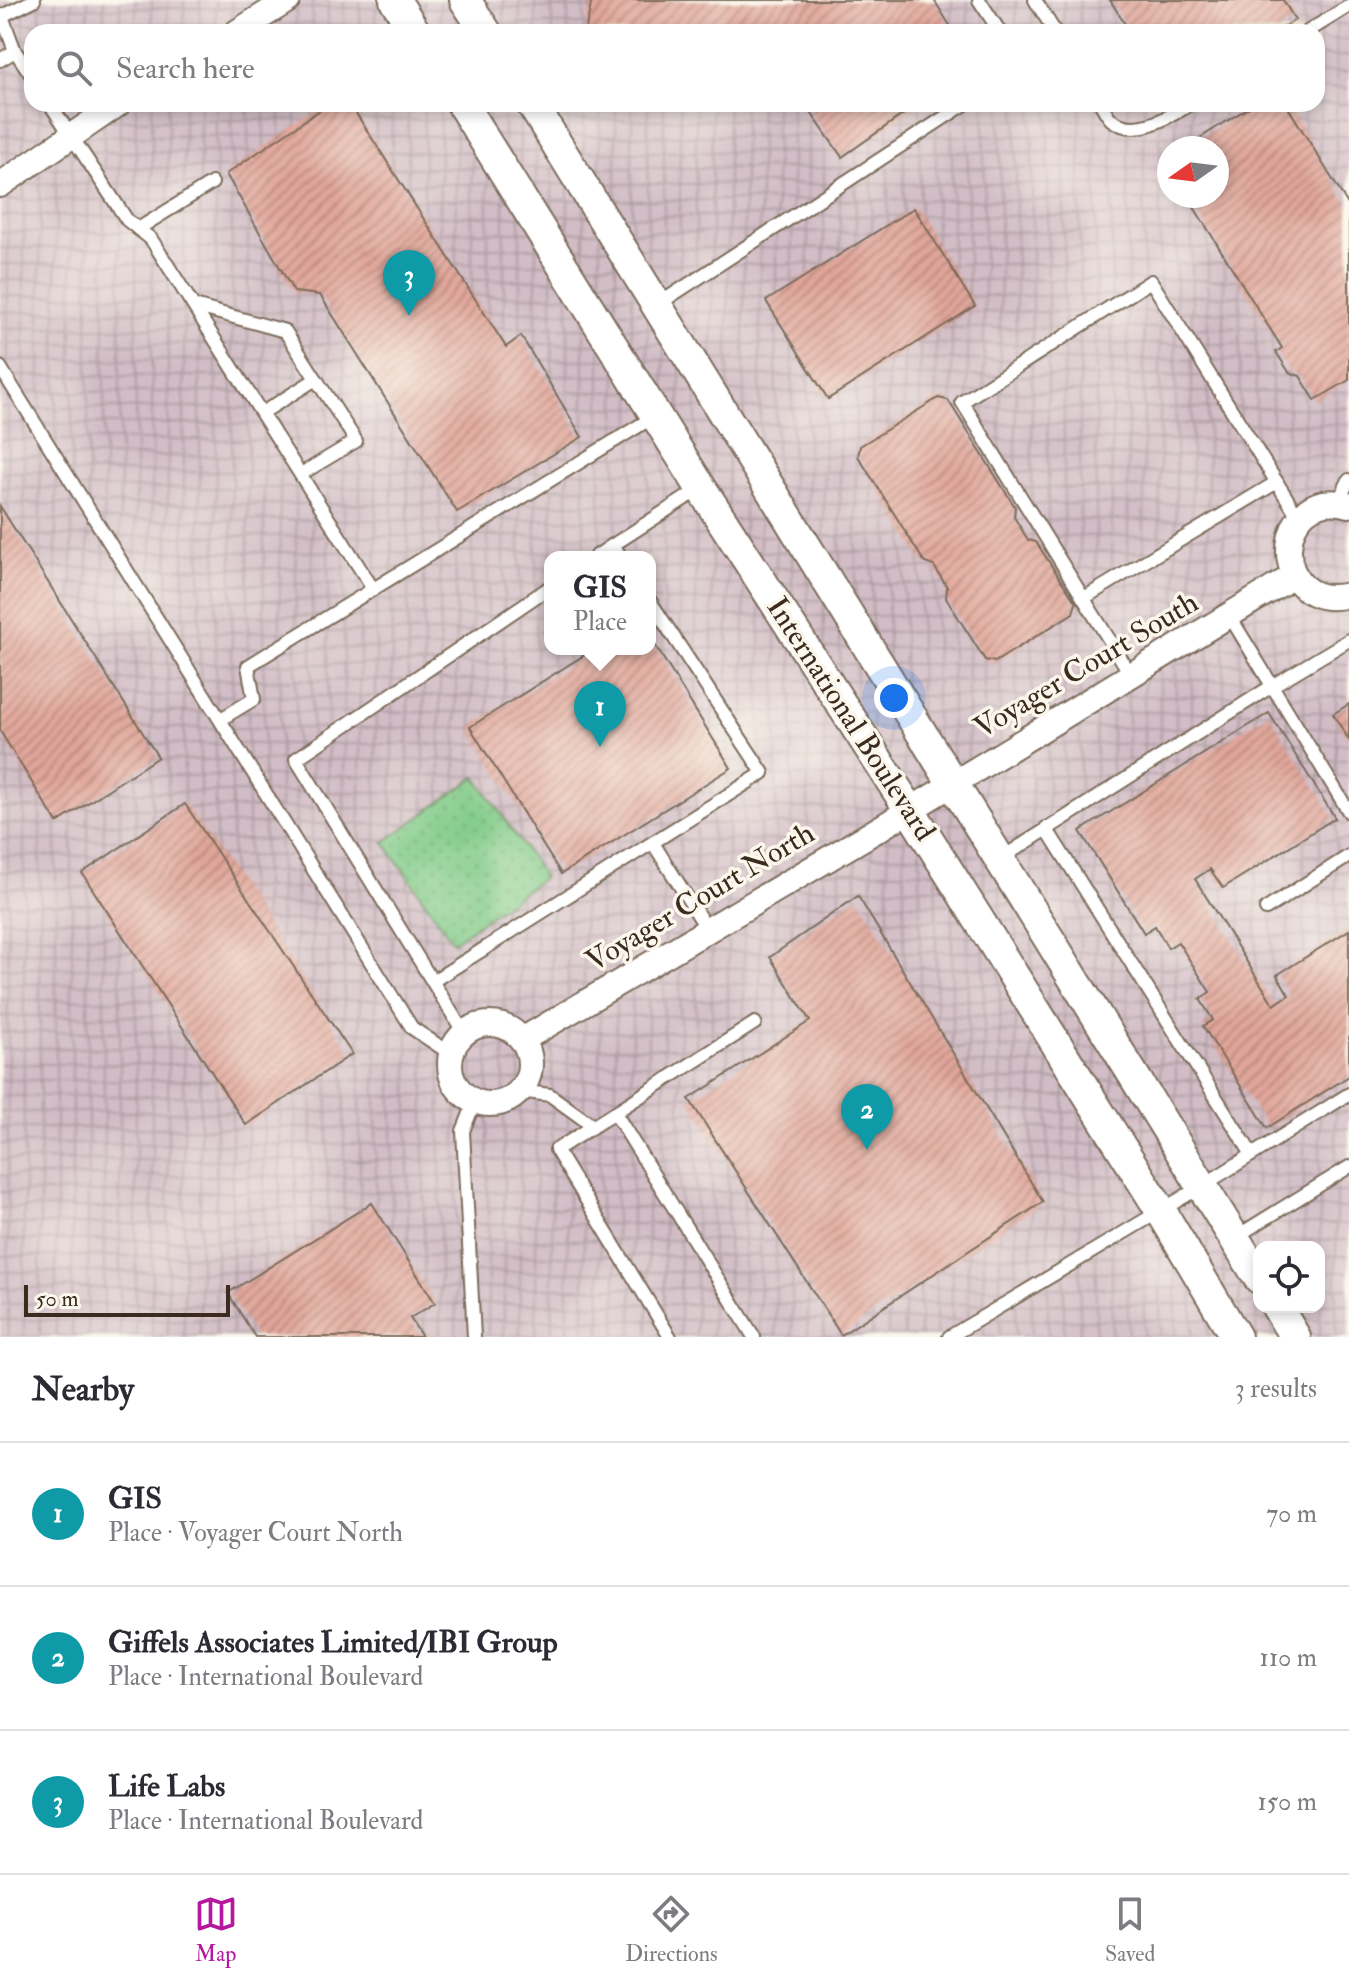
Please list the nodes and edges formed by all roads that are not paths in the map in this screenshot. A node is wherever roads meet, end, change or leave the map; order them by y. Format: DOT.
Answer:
graph roads {
  1 [pos="34,0"];
  2 [pos="288,0"];
  3 [pos="395,0"];
  4 [pos="465,0"];
  5 [pos="491,0"];
  6 [pos="979,0"];
  7 [pos="1035,0"];
  8 [pos="1349,3"];
  9 [pos="1,14"];
  10 [pos="250,24"];
  11 [pos="410,24"];
  12 [pos="481,24"];
  13 [pos="496,24"];
  14 [pos="995,24"];
  15 [pos="1050,24"];
  16 [pos="1319,24"];
  17 [pos="15,51"];
  18 [pos="0,60"];
  19 [pos="24,64"];
  20 [pos="55,112"];
  21 [pos="106,112"];
  22 [pos="467,112"];
  23 [pos="537,112"];
  24 [pos="953,112"];
  25 [pos="1106,112"];
  26 [pos="1175,112"];
  27 [pos="71,135"];
  28 [pos="212,183"];
  29 [pos="0,185"];
  30 [pos="138,229"];
  31 [pos="657,305"];
  32 [pos="194,306"];
  33 [pos="0,367"];
  34 [pos="316,379"];
  35 [pos="262,413"];
  36 [pos="657,414"];
  37 [pos="301,474"];
  38 [pos="1277,482"];
  39 [pos="701,488"];
  40 [pos="1345,496"];
  41 [pos="1299,518"];
  42 [pos="613,545"];
  43 [pos="604,551"];
  44 [pos="617,551"];
  45 [pos="1295,575"];
  46 [pos="373,589"];
  47 [pos="544,591"];
  48 [pos="1349,595"];
  49 [pos="1084,598"];
  50 [pos="656,610"];
  51 [pos="1229,615"];
  52 [pos="1349,640"];
  53 [pos="1131,675"];
  54 [pos="1272,686"];
  55 [pos="221,719"];
  56 [pos="954,783"];
  57 [pos="910,810"];
  58 [pos="1349,812"];
  59 [pos="1046,828"];
  60 [pos="653,843"];
  61 [pos="1349,856"];
  62 [pos="1000,859"];
  63 [pos="1266,909"];
  64 [pos="707,929"];
  65 [pos="433,981"];
  66 [pos="755,1023"];
  67 [pos="464,1033"];
  68 [pos="522,1040"];
  69 [pos="451,1054"];
  70 [pos="519,1091"];
  71 [pos="1349,1094"];
  72 [pos="475,1101"];
  73 [pos="615,1113"];
  74 [pos="593,1126"];
  75 [pos="1251,1153"];
  76 [pos="1349,1167"];
  77 [pos="1202,1186"];
  78 [pos="1161,1211"];
  79 [pos="1234,1238"];
  80 [pos="1253,1268"];
  81 [pos="1281,1313"];
  82 [pos="474,1337"];
  83 [pos="670,1337"];
  84 [pos="754,1337"];
  85 [pos="949,1337"];
  86 [pos="1236,1337"];
  87 [pos="1295,1337"];
  1 -- 9 [label="lane"];
  2 -- 10 [label="street"];
  3 -- 11 [label="street"];
  4 -- 12 [label="street"];
  5 -- 13 [label="street"];
  6 -- 14 [label="lane"];
  7 -- 15 [label="lane"];
  8 -- 16 [label="lane"];
  9 -- 17 [label="lane"];
  17 -- 18 [label="lane"];
  17 -- 19 [label="lane"];
  20 -- 27 [label="lane"];
  21 -- 27 [label="street"];
  22 -- 36 [label="street, International Boulevard"];
  23 -- 31 [label="street, International Boulevard"];
  24 -- 31 [label="lane"];
  25 -- 26 [label="lane"];
  27 -- 29 [label="street"];
  27 -- 30 [label="lane"];
  28 -- 30 [label="lane"];
  30 -- 32 [label="lane"];
  31 -- 56 [label="street, International Boulevard"];
  32 -- 34 [label="lane"];
  32 -- 35 [label="lane"];
  33 -- 55 [label="lane"];
  34 -- 35 [label="lane"];
  34 -- 37 [label="lane"];
  35 -- 37 [label="lane"];
  36 -- 39 [label="street, International Boulevard"];
  36 -- 46 [label="lane"];
  37 -- 46 [label="lane"];
  38 -- 41 [label="lane"];
  38 -- 49 [label="lane"];
  38 -- 49 [label="lane"];
  39 -- 42 [label="lane"];
  39 -- 57 [label="street, International Boulevard"];
  40 -- 41 [label="street"];
  41 -- 45 [label="street"];
  42 -- 43 [label="lane"];
  42 -- 44 [label="lane"];
  45 -- 48 [label="street"];
  45 -- 51 [label="street, Voyager Court South"];
  46 -- 55 [label="lane"];
  47 -- 65 [label="lane"];
  49 -- 53 [label="lane"];
  50 -- 60 [label="lane"];
  51 -- 53 [label="street, Voyager Court South"];
  51 -- 54 [label="lane"];
  52 -- 54 [label="lane"];
  53 -- 56 [label="street, Voyager Court South"];
  54 -- 58 [label="lane"];
  54 -- 59 [label="lane"];
  55 -- 69 [label="lane"];
  56 -- 57 [label="street, Voyager Court South"];
  56 -- 62 [label="street, International Boulevard"];
  57 -- 64 [label="street, Voyager Court North"];
  57 -- 78 [label="street, International Boulevard"];
  59 -- 62 [label="lane"];
  59 -- 75 [label="lane"];
  60 -- 64 [label="lane"];
  60 -- 65 [label="lane"];
  61 -- 63 [label="lane"];
  62 -- 77 [label="street, International Boulevard"];
  64 -- 68 [label="street, Voyager Court North"];
  65 -- 67 [label="lane"];
  66 -- 73 [label="lane"];
  67 -- 68 [label="street"];
  67 -- 69 [label="street"];
  68 -- 70 [label="street"];
  69 -- 72 [label="street"];
  70 -- 72 [label="street"];
  70 -- 74 [label="lane"];
  71 -- 75 [label="lane"];
  72 -- 82 [label="lane"];
  73 -- 74 [label="lane"];
  73 -- 84 [label="lane"];
  74 -- 83 [label="lane"];
  75 -- 77 [label="lane"];
  76 -- 79 [label="lane"];
  77 -- 78 [label="lane"];
  77 -- 79 [label="street, International Boulevard"];
  78 -- 85 [label="lane"];
  78 -- 86 [label="street, International Boulevard"];
  79 -- 80 [label="street, International Boulevard"];
  81 -- 87 [label="street"];
}
